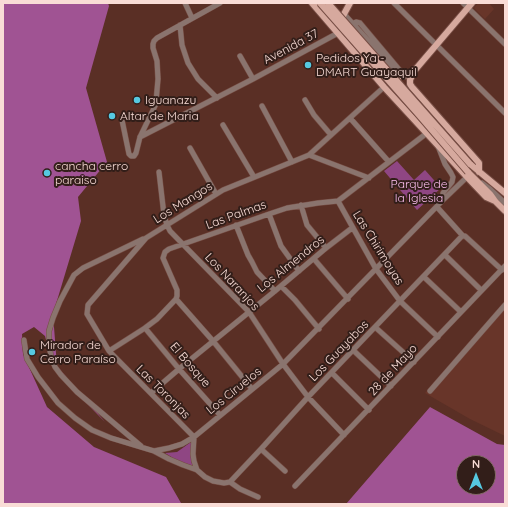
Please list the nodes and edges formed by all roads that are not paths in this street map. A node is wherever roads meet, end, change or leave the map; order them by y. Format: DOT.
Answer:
graph roads {
  1 [pos="185,3"];
  2 [pos="219,3"];
  3 [pos="312,3"];
  4 [pos="320,3"];
  5 [pos="328,3"];
  6 [pos="334,3"];
  7 [pos="350,3"];
  8 [pos="394,3"];
  9 [pos="468,5"];
  10 [pos="320,12"];
  11 [pos="344,14"];
  12 [pos="192,18"];
  13 [pos="341,20"];
  14 [pos="352,23"];
  15 [pos="180,25"];
  16 [pos="344,26"];
  17 [pos="338,33"];
  18 [pos="505,44"];
  19 [pos="436,45"];
  20 [pos="240,56"];
  21 [pos="365,64"];
  22 [pos="395,70"];
  23 [pos="415,70"];
  24 [pos="402,73"];
  25 [pos="391,76"];
  26 [pos="253,79"];
  27 [pos="384,87"];
  28 [pos="417,93"];
  29 [pos="217,98"];
  30 [pos="305,100"];
  31 [pos="262,106"];
  32 [pos="403,108"];
  33 [pos="505,112"];
  34 [pos="350,118"];
  35 [pos="122,120"];
  36 [pos="223,125"];
  37 [pos="427,133"];
  38 [pos="331,135"];
  39 [pos="140,137"];
  40 [pos="438,145"];
  41 [pos="190,148"];
  42 [pos="309,155"];
  43 [pos="292,162"];
  44 [pos="389,162"];
  45 [pos="159,172"];
  46 [pos="480,172"];
  47 [pos="468,174"];
  48 [pos="254,177"];
  49 [pos="369,178"];
  50 [pos="474,178"];
  51 [pos="505,193"];
  52 [pos="216,194"];
  53 [pos="444,199"];
  54 [pos="338,201"];
  55 [pos="495,201"];
  56 [pos="505,203"];
  57 [pos="301,205"];
  58 [pos="437,207"];
  59 [pos="505,211"];
  60 [pos="270,214"];
  61 [pos="167,225"];
  62 [pos="236,225"];
  63 [pos="352,228"];
  64 [pos="464,236"];
  65 [pos="146,238"];
  66 [pos="182,245"];
  67 [pos="326,248"];
  68 [pos="445,255"];
  69 [pos="314,259"];
  70 [pos="503,268"];
  71 [pos="376,269"];
  72 [pos="299,271"];
  73 [pos="424,277"];
  74 [pos="282,286"];
  75 [pos="481,290"];
  76 [pos="275,291"];
  77 [pos="176,299"];
  78 [pos="348,299"];
  79 [pos="400,301"];
  80 [pos="90,302"];
  81 [pos="505,305"];
  82 [pos="249,312"];
  83 [pos="461,312"];
  84 [pos="375,327"];
  85 [pos="145,328"];
  86 [pos="319,329"];
  87 [pos="438,337"];
  88 [pos="24,340"];
  89 [pos="213,341"];
  90 [pos="353,350"];
  91 [pos="109,351"];
  92 [pos="414,362"];
  93 [pos="283,364"];
  94 [pos="179,369"];
  95 [pos="332,373"];
  96 [pos="391,386"];
  97 [pos="252,389"];
  98 [pos="430,391"];
  99 [pos="150,393"];
  100 [pos="308,397"];
  101 [pos="369,410"];
  102 [pos="220,415"];
  103 [pos="344,435"];
  104 [pos="194,436"];
  105 [pos="142,447"];
  106 [pos="261,449"];
  107 [pos="154,451"];
  108 [pos="197,470"];
  109 [pos="285,471"];
  110 [pos="230,482"];
  111 [pos="295,486"];
  112 [pos="258,497"];
  1 -- 12 [label="street"];
  2 -- 12 [label="street"];
  3 -- 10 [label="main road"];
  4 -- 47 [label="main road, bridge"];
  5 -- 46 [label="main road, bridge"];
  6 -- 10 [label="main road"];
  7 -- 11 [label="main road"];
  8 -- 19 [label="street"];
  9 -- 18 [label="street"];
  9 -- 19 [label="main road"];
  10 -- 17 [label="main road"];
  11 -- 13 [label="main road"];
  11 -- 14 [label="street"];
  12 -- 15 [label="street"];
  13 -- 16 [label="main road"];
  13 -- 17 [label="main road"];
  14 -- 16 [label="street"];
  14 -- 22 [label="street"];
  14 -- 24 [label="street"];
  15 -- 29 [label="street"];
  15 -- 39 [label="street"];
  16 -- 25 [label="main road"];
  17 -- 21 [label="main road"];
  17 -- 26 [label="street, Avenida 37"];
  19 -- 23 [label="main road"];
  19 -- 33 [label="street"];
  20 -- 26 [label="street"];
  21 -- 25 [label="main road"];
  21 -- 27 [label="main road"];
  23 -- 25 [label="main road"];
  23 -- 28 [label="main road"];
  26 -- 29 [label="street, Avenida 37"];
  27 -- 32 [label="main road"];
  27 -- 34 [label="street, Los Mangos"];
  28 -- 32 [label="main road"];
  28 -- 46 [label="main road"];
  29 -- 39 [label="street, Avenida 37"];
  30 -- 38 [label="street"];
  31 -- 43 [label="street"];
  32 -- 37 [label="main road"];
  34 -- 38 [label="street, Los Mangos"];
  34 -- 44 [label="street"];
  35 -- 39 [label="street"];
  36 -- 48 [label="street"];
  37 -- 40 [label="main road"];
  37 -- 44 [label="street"];
  38 -- 42 [label="street, Los Mangos"];
  40 -- 47 [label="main road"];
  40 -- 53 [label="street, Los Ciruelos"];
  41 -- 52 [label="street"];
  42 -- 43 [label="street, Los Mangos"];
  42 -- 49 [label="street"];
  43 -- 48 [label="street, Los Mangos"];
  44 -- 49 [label="street"];
  45 -- 61 [label="street, Los Naranjos"];
  46 -- 51 [label="main road"];
  47 -- 50 [label="main road"];
  47 -- 53 [label="street, Los Ciruelos"];
  47 -- 55 [label="main road"];
  48 -- 52 [label="street, Los Mangos"];
  49 -- 54 [label="street"];
  50 -- 55 [label="main road"];
  50 -- 56 [label="street"];
  52 -- 61 [label="street, Los Mangos"];
  53 -- 58 [label="street, Los Ciruelos"];
  54 -- 57 [label="street, Las Palmas"];
  54 -- 63 [label="street, Las Chirimoyas"];
  55 -- 59 [label="main road"];
  57 -- 60 [label="street, Las Palmas"];
  57 -- 67 [label="street"];
  58 -- 64 [label="street"];
  58 -- 71 [label="street, Los Ciruelos"];
  60 -- 62 [label="street, Las Palmas"];
  60 -- 72 [label="street"];
  61 -- 65 [label="street, Los Mangos"];
  61 -- 66 [label="street, Los Naranjos"];
  62 -- 66 [label="street, Las Palmas"];
  62 -- 76 [label="street"];
  63 -- 67 [label="street, Los Almendros"];
  63 -- 71 [label="street, Las Chirimoyas"];
  64 -- 68 [label="street, Los Guayabos"];
  64 -- 70 [label="street"];
  65 -- 80 [label="street, Los Mangos"];
  65 -- 105 [label="street"];
  66 -- 77 [label="street, Las Palmas"];
  66 -- 82 [label="street, Los Naranjos"];
  67 -- 69 [label="street, Los Almendros"];
  68 -- 73 [label="street, Los Guayabos"];
  68 -- 75 [label="street"];
  69 -- 72 [label="street, Los Almendros"];
  69 -- 78 [label="street"];
  70 -- 75 [label="street, 28 de Mayo"];
  71 -- 78 [label="street, Los Ciruelos"];
  71 -- 79 [label="street, Las Chirimoyas"];
  72 -- 74 [label="street, Los Almendros"];
  73 -- 79 [label="street, Los Guayabos"];
  73 -- 83 [label="street"];
  74 -- 76 [label="street, Los Almendros"];
  74 -- 86 [label="street"];
  75 -- 83 [label="street, 28 de Mayo"];
  76 -- 82 [label="street, Los Almendros"];
  77 -- 85 [label="street"];
  77 -- 89 [label="street"];
  78 -- 86 [label="street, Los Ciruelos"];
  79 -- 84 [label="street, Los Guayabos"];
  79 -- 87 [label="street, Las Chirimoyas"];
  80 -- 91 [label="street, Las Toronjas"];
  81 -- 98 [label="street"];
  82 -- 89 [label="street, Los Almendros"];
  82 -- 93 [label="street, Los Naranjos"];
  83 -- 87 [label="street, 28 de Mayo"];
  84 -- 90 [label="street, Los Guayabos"];
  84 -- 92 [label="street"];
  85 -- 91 [label="street"];
  85 -- 94 [label="street, El Bosque"];
  86 -- 93 [label="street, Los Ciruelos"];
  87 -- 92 [label="street, 28 de Mayo"];
  88 -- 105 [label="street"];
  89 -- 94 [label="street, Los Almendros"];
  89 -- 97 [label="street"];
  90 -- 95 [label="street, Los Guayabos"];
  90 -- 96 [label="street"];
  91 -- 99 [label="street, Las Toronjas"];
  92 -- 96 [label="street, 28 de Mayo"];
  93 -- 97 [label="street, Los Ciruelos"];
  93 -- 100 [label="street, Los Naranjos"];
  94 -- 99 [label="street, Los Almendros"];
  94 -- 102 [label="street, El Bosque"];
  95 -- 100 [label="street, Los Guayabos"];
  95 -- 101 [label="street"];
  96 -- 101 [label="street, 28 de Mayo"];
  97 -- 102 [label="street, Los Ciruelos"];
  99 -- 104 [label="street, Las Toronjas"];
  100 -- 103 [label="street, Los Naranjos"];
  100 -- 106 [label="street, Los Guayabos"];
  101 -- 103 [label="street, 28 de Mayo"];
  102 -- 104 [label="street, Los Ciruelos"];
  103 -- 111 [label="street, 28 de Mayo"];
  104 -- 107 [label="street, Los Ciruelos"];
  104 -- 108 [label="street"];
  105 -- 107 [label="street"];
  106 -- 109 [label="street"];
  106 -- 110 [label="street, Los Guayabos"];
  107 -- 108 [label="street"];
  108 -- 110 [label="street"];
  110 -- 112 [label="street"];
}
